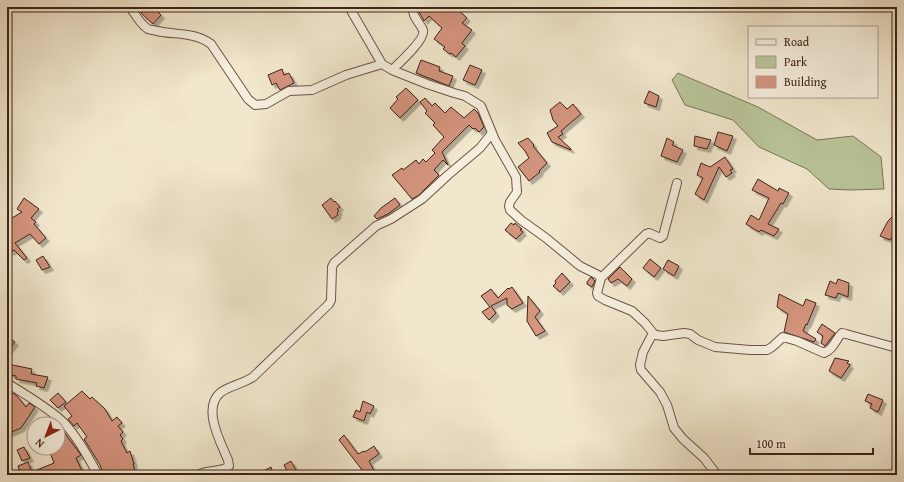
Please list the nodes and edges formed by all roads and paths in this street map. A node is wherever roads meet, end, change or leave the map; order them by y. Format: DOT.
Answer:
graph roads {
  1 [pos="130,7"];
  2 [pos="349,7"];
  3 [pos="416,7"];
  4 [pos="382,64"];
  5 [pos="392,70"];
  6 [pos="492,133"];
  7 [pos="677,183"];
  8 [pos="601,278"];
  9 [pos="653,333"];
  10 [pos="897,348"];
  11 [pos="7,383"];
  12 [pos="98,475"];
  13 [pos="198,475"];
  14 [pos="717,475"];
  1 -- 4 [label="street"];
  2 -- 4 [label="street"];
  3 -- 5 [label="street"];
  4 -- 5 [label="street"];
  5 -- 6 [label="street"];
  6 -- 8 [label="street"];
  6 -- 13 [label="street"];
  7 -- 8 [label="street"];
  8 -- 9 [label="street"];
  9 -- 10 [label="street"];
  9 -- 14 [label="street"];
  11 -- 12 [label="street"];
}
